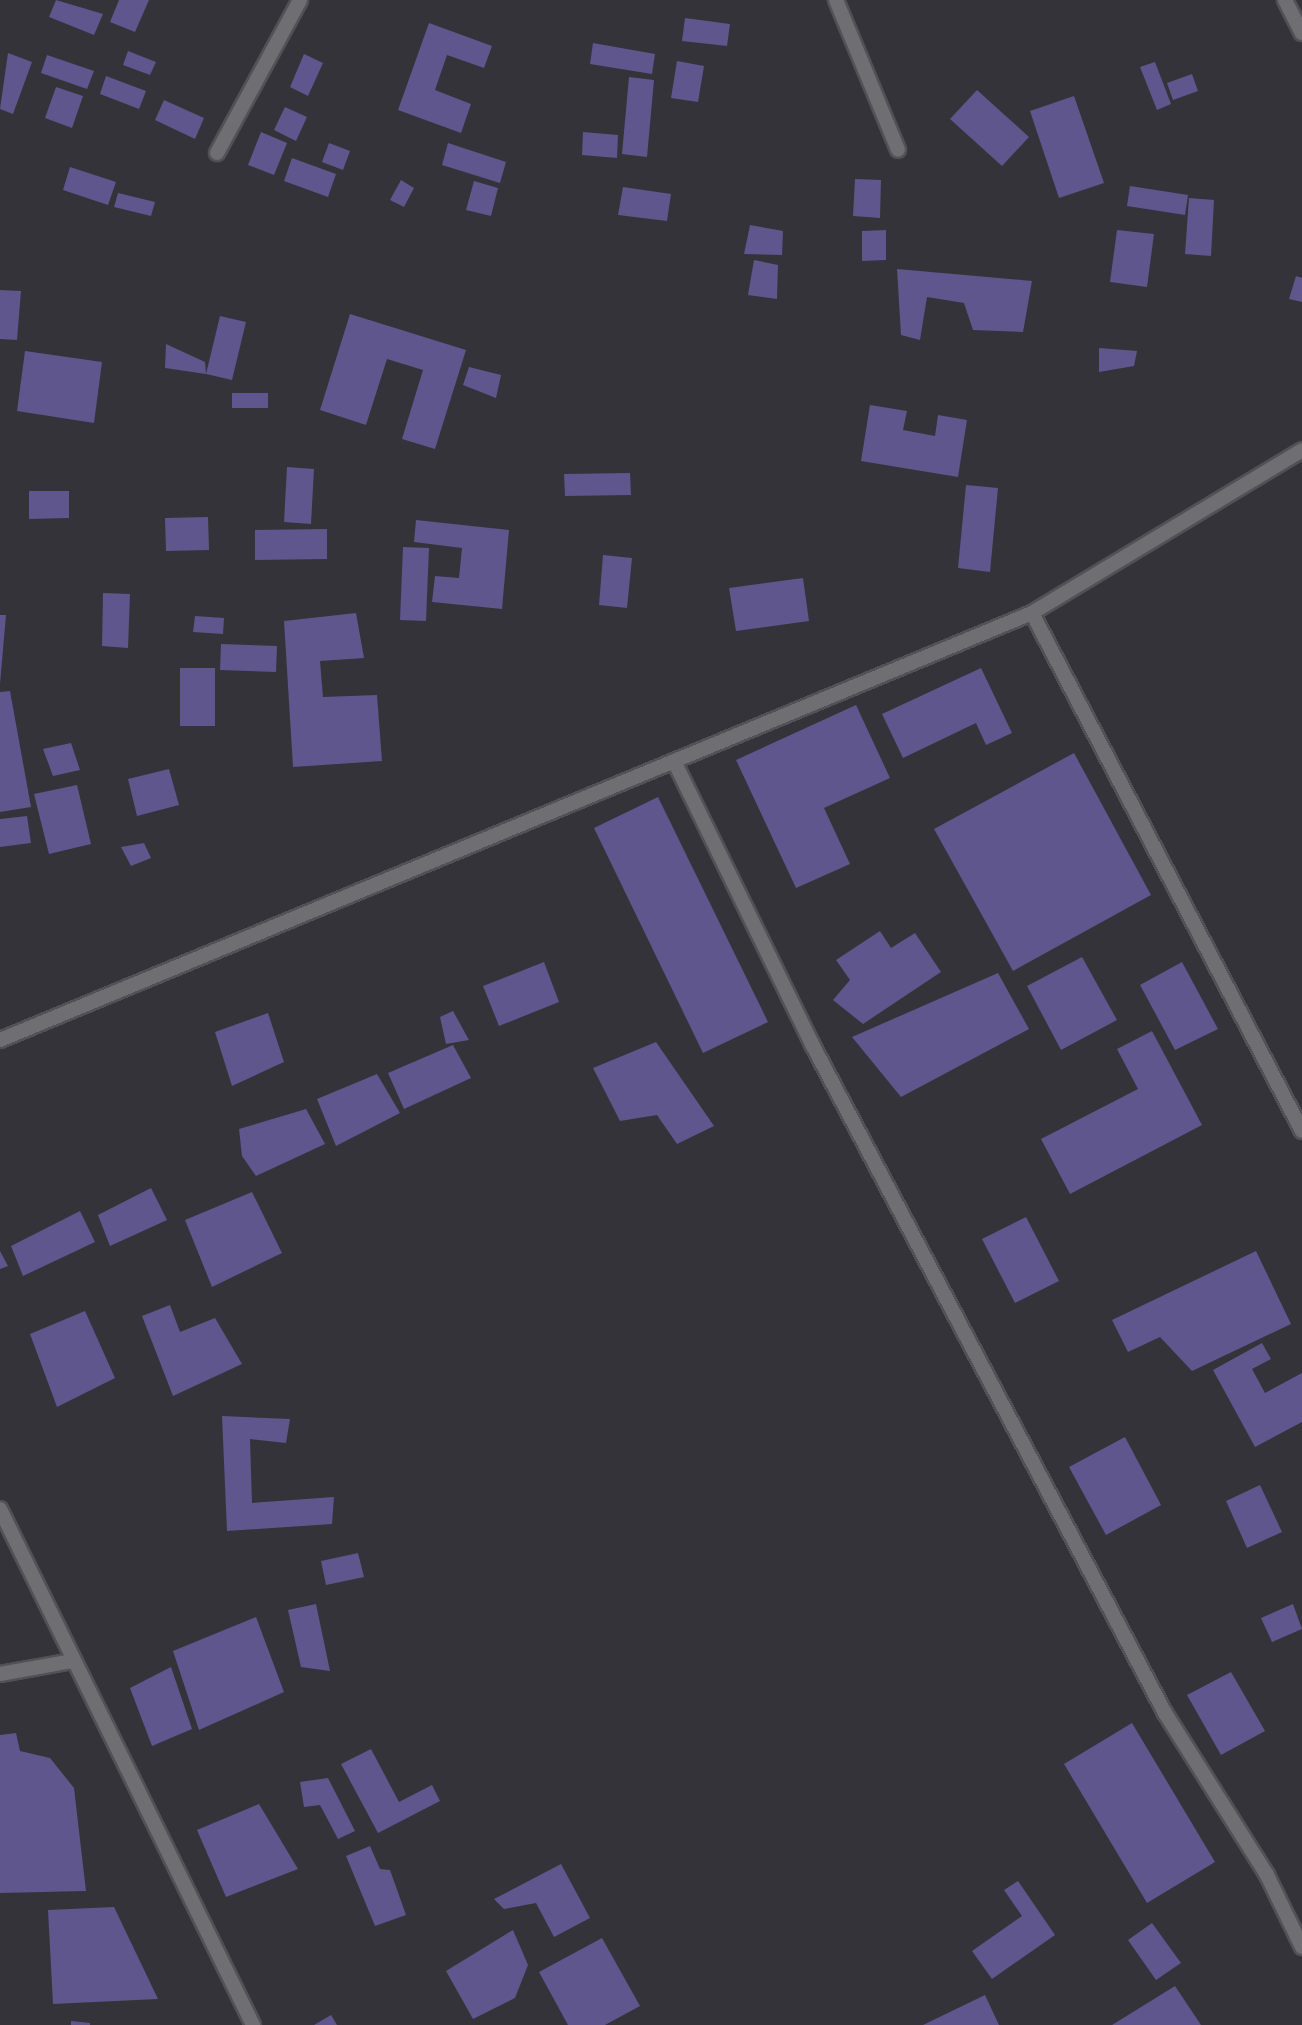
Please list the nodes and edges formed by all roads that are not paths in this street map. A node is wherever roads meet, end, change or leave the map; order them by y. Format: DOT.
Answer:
graph roads {
  1 [pos="300,0"];
  2 [pos="836,0"];
  3 [pos="1285,0"];
  4 [pos="1302,33"];
  5 [pos="898,150"];
  6 [pos="217,153"];
  7 [pos="1302,450"];
  8 [pos="1032,613"];
  9 [pos="674,761"];
  10 [pos="0,1040"];
  11 [pos="1302,1131"];
  12 [pos="0,1509"];
  13 [pos="72,1661"];
  14 [pos="0,1674"];
  15 [pos="1302,1947"];
  16 [pos="253,2025"];
  1 -- 6 [label="street"];
  2 -- 5 [label="street"];
  3 -- 4 [label="street"];
  7 -- 8 [label="street"];
  8 -- 9 [label="street"];
  8 -- 11 [label="street"];
  9 -- 10 [label="street"];
  9 -- 15 [label="street"];
  12 -- 13 [label="street"];
  13 -- 14 [label="street"];
  13 -- 16 [label="street"];
}
